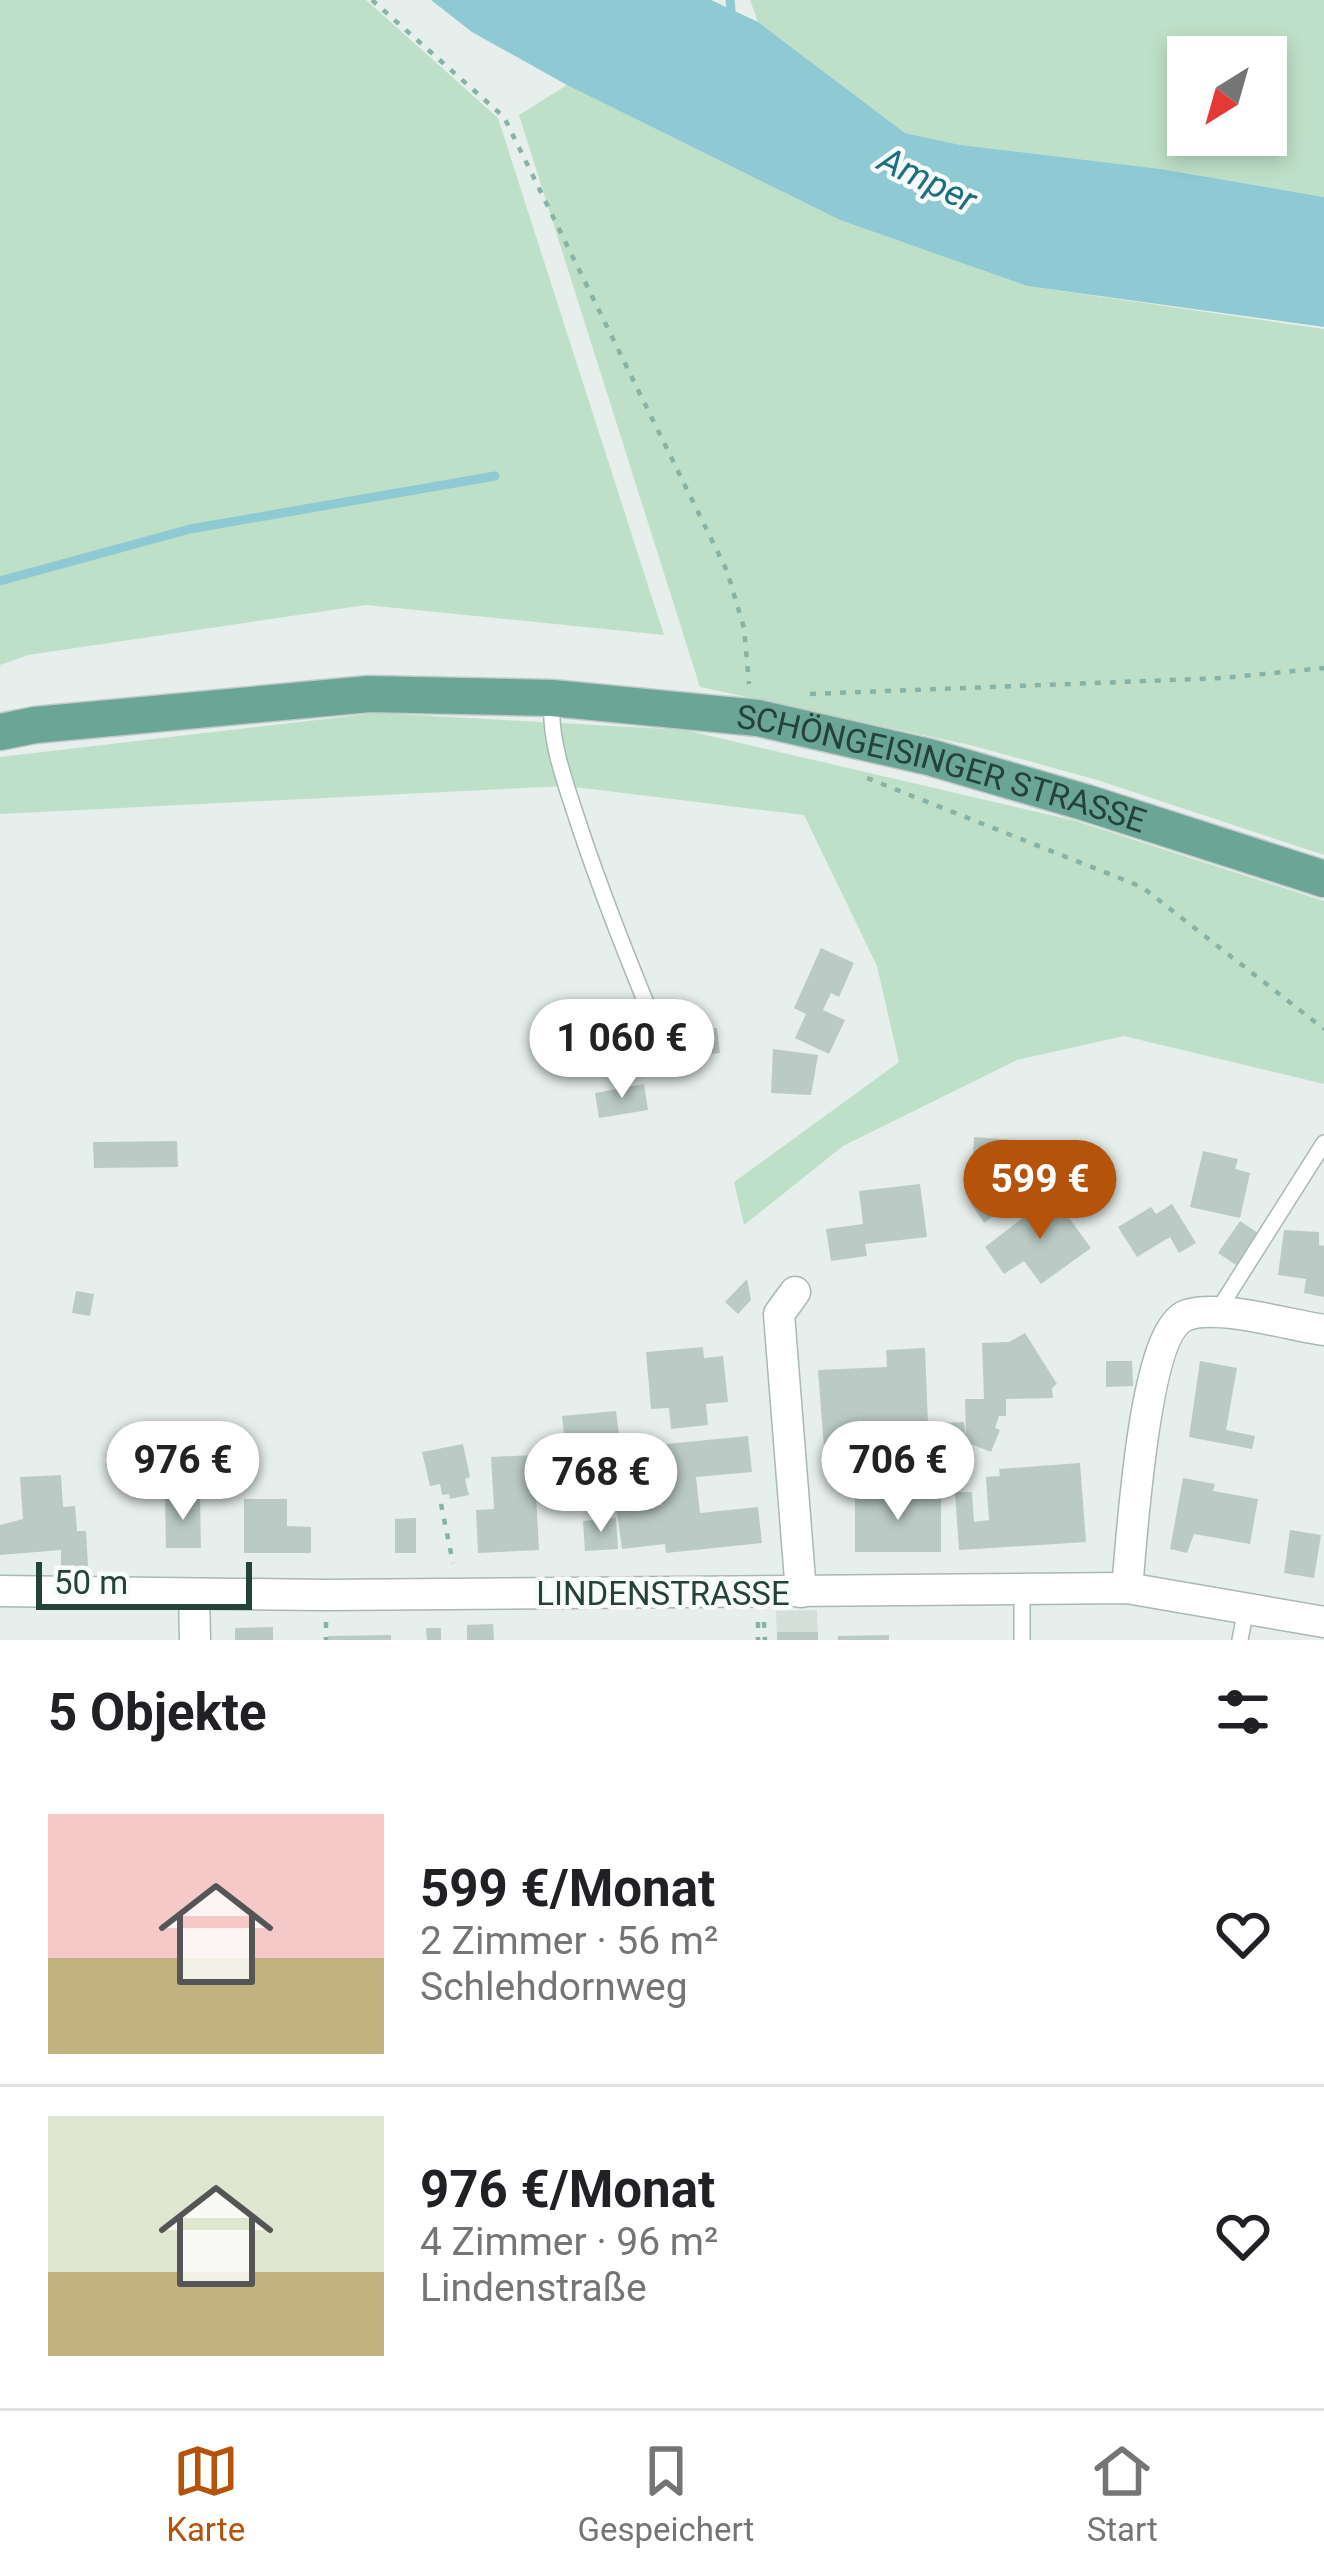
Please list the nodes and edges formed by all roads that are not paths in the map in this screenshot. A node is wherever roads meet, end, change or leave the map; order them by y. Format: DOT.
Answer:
graph roads {
  1 [pos="552,698"];
  2 [pos="0,732"];
  3 [pos="1324,879"];
  4 [pos="668,1056"];
  5 [pos="1324,1143"];
  6 [pos="795,1292"];
  7 [pos="1217,1312"];
  8 [pos="1324,1330"];
  9 [pos="1127,1588"];
  10 [pos="1022,1590"];
  11 [pos="0,1591"];
  12 [pos="801,1592"];
  13 [pos="194,1594"];
  14 [pos="1246,1608"];
  15 [pos="1324,1622"];
  16 [pos="195,1640"];
  17 [pos="1022,1640"];
  18 [pos="1240,1640"];
  1 -- 2 [label="main road, SCHÖNGEISINGER STRASSE"];
  1 -- 3 [label="main road, SCHÖNGEISINGER STRASSE"];
  1 -- 4 [label="lane"];
  5 -- 7 [label="lane"];
  6 -- 12 [label="street"];
  7 -- 8 [label="street"];
  7 -- 9 [label="street"];
  9 -- 10 [label="street, LINDENSTRASSE"];
  9 -- 14 [label="street, LINDENSTRASSE"];
  10 -- 12 [label="street, LINDENSTRASSE"];
  10 -- 17 [label="lane"];
  11 -- 13 [label="street, LINDENSTRASSE"];
  12 -- 13 [label="street, LINDENSTRASSE"];
  13 -- 16 [label="street"];
  14 -- 15 [label="street, LINDENSTRASSE"];
  14 -- 18 [label="lane"];
}
